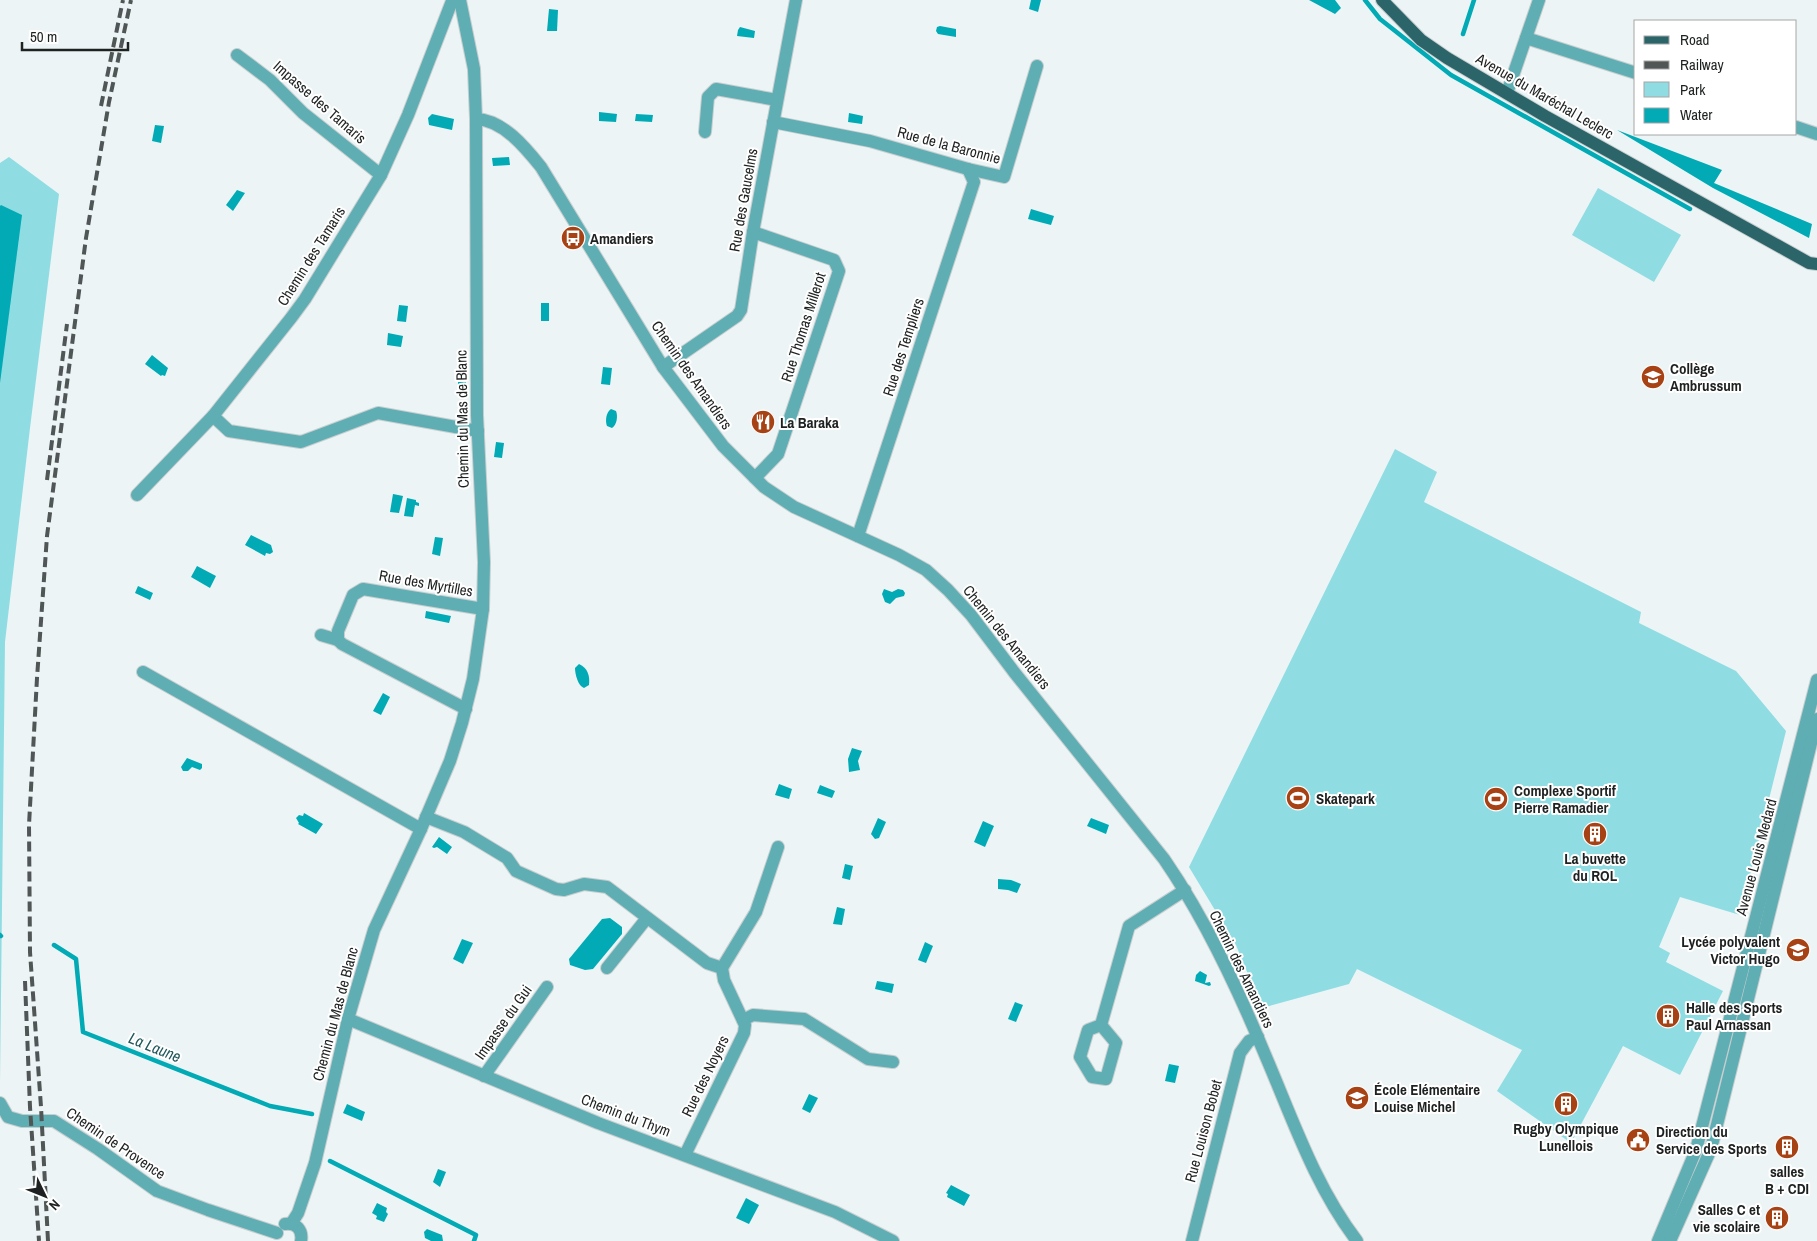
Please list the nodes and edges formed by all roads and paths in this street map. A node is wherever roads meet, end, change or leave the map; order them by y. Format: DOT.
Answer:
graph roads {
  1 [pos="458,0"];
  2 [pos="796,0"];
  3 [pos="1382,0"];
  4 [pos="1539,0"];
  5 [pos="1526,38"];
  6 [pos="237,55"];
  7 [pos="1037,66"];
  8 [pos="1634,72"];
  9 [pos="1507,93"];
  10 [pos="777,100"];
  11 [pos="476,119"];
  12 [pos="773,122"];
  13 [pos="1797,127"];
  14 [pos="705,132"];
  15 [pos="1817,134"];
  16 [pos="968,169"];
  17 [pos="381,175"];
  18 [pos="753,232"];
  19 [pos="1814,266"];
  20 [pos="663,367"];
  21 [pos="213,416"];
  22 [pos="478,431"];
  23 [pos="755,478"];
  24 [pos="137,495"];
  25 [pos="858,536"];
  26 [pos="483,609"];
  27 [pos="321,635"];
  28 [pos="338,640"];
  29 [pos="142,672"];
  30 [pos="1817,680"];
  31 [pos="466,709"];
  32 [pos="1817,719"];
  33 [pos="424,823"];
  34 [pos="778,847"];
  35 [pos="1185,890"];
  36 [pos="648,918"];
  37 [pos="607,968"];
  38 [pos="722,968"];
  39 [pos="547,987"];
  40 [pos="348,1019"];
  41 [pos="742,1020"];
  42 [pos="1101,1025"];
  43 [pos="1258,1037"];
  44 [pos="893,1062"];
  45 [pos="484,1076"];
  46 [pos="0,1103"];
  47 [pos="685,1155"];
  48 [pos="296,1221"];
  49 [pos="277,1237"];
  50 [pos="302,1241"];
  51 [pos="893,1241"];
  52 [pos="1192,1241"];
  53 [pos="1357,1241"];
  54 [pos="1658,1241"];
  55 [pos="1670,1241"];
  1 -- 11 [label="street, Chemin du Mas de Blanc"];
  1 -- 17 [label="street, Chemin des Tamaris"];
  2 -- 10 [label="street, Rue des Gaucelms"];
  3 -- 9 [label="main road, Avenue du Maréchal Leclerc"];
  4 -- 5 [label="street"];
  5 -- 8 [label="street"];
  5 -- 9 [label="street"];
  6 -- 17 [label="street, Impasse des Tamaris"];
  7 -- 16 [label="street, Rue de la Baronnie"];
  9 -- 19 [label="main road, Avenue du Maréchal Leclerc"];
  10 -- 12 [label="street, Rue des Gaucelms"];
  10 -- 14 [label="street"];
  11 -- 20 [label="street, Chemin des Amandiers"];
  11 -- 22 [label="street, Chemin du Mas de Blanc"];
  12 -- 16 [label="street, Rue de la Baronnie"];
  12 -- 18 [label="street, Rue des Gaucelms"];
  13 -- 15 [label="street"];
  16 -- 25 [label="street, Rue des Templiers"];
  17 -- 21 [label="street, Chemin des Tamaris"];
  18 -- 20 [label="street, Rue des Gaucelms"];
  18 -- 23 [label="street, Rue Thomas Millerot"];
  20 -- 23 [label="street, Chemin des Amandiers"];
  21 -- 22 [label="street"];
  21 -- 24 [label="street, Chemin des Tamaris"];
  22 -- 26 [label="street, Chemin du Mas de Blanc"];
  23 -- 25 [label="street, Chemin des Amandiers"];
  25 -- 35 [label="street, Chemin des Amandiers"];
  26 -- 28 [label="street, Rue des Myrtilles"];
  26 -- 31 [label="street, Chemin du Mas de Blanc"];
  27 -- 28 [label="street"];
  28 -- 31 [label="street"];
  29 -- 33 [label="street"];
  30 -- 54 [label="street, Avenue Louis Medard"];
  31 -- 33 [label="street, Chemin du Mas de Blanc"];
  32 -- 55 [label="street, Avenue Louis Medard"];
  33 -- 36 [label="street"];
  33 -- 40 [label="street, Chemin du Mas de Blanc"];
  34 -- 38 [label="street"];
  35 -- 42 [label="street"];
  35 -- 43 [label="street, Chemin des Amandiers"];
  36 -- 37 [label="street"];
  36 -- 38 [label="street"];
  38 -- 41 [label="street, Rue des Noyers"];
  39 -- 45 [label="street, Impasse du Gui"];
  40 -- 45 [label="street, Chemin du Thym"];
  40 -- 48 [label="street, Chemin du Mas de Blanc"];
  41 -- 44 [label="street"];
  41 -- 47 [label="street, Rue des Noyers"];
  43 -- 52 [label="street, Rue Louison Bobet"];
  43 -- 53 [label="street, Chemin des Amandiers"];
  45 -- 47 [label="street, Chemin du Thym"];
  46 -- 49 [label="street, Chemin de Provence"];
  47 -- 51 [label="street, Chemin du Thym"];
  48 -- 49 [label="street"];
  48 -- 50 [label="street"];
}
